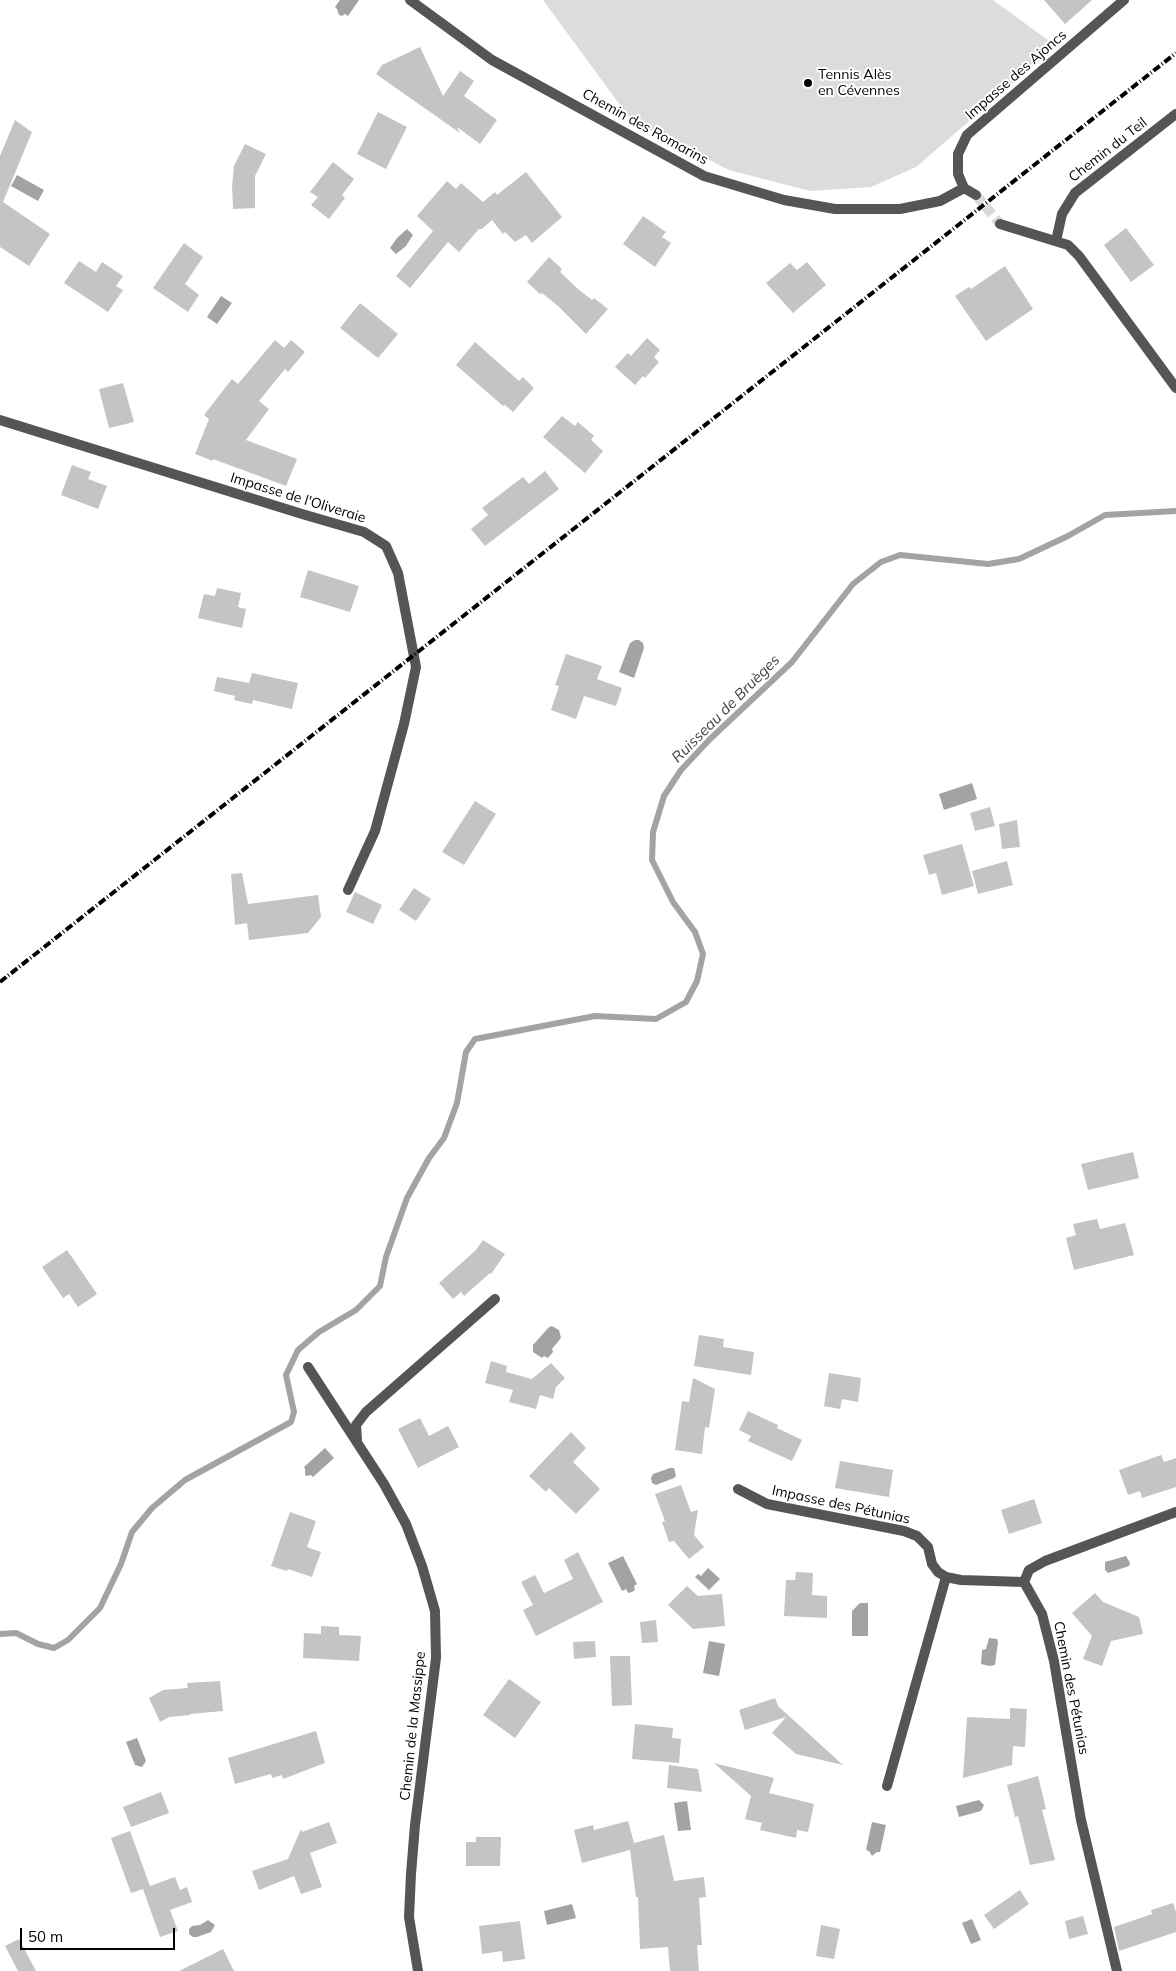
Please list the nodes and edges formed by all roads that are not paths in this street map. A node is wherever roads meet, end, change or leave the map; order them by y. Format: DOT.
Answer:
graph roads {
  1 [pos="410,0"];
  2 [pos="1124,0"];
  3 [pos="1176,114"];
  4 [pos="964,188"];
  5 [pos="976,195"];
  6 [pos="1000,224"];
  7 [pos="1056,241"];
  8 [pos="1176,388"];
  9 [pos="0,420"];
  10 [pos="348,890"];
  11 [pos="495,1299"];
  12 [pos="308,1367"];
  13 [pos="356,1442"];
  14 [pos="738,1489"];
  15 [pos="1176,1512"];
  16 [pos="946,1577"];
  17 [pos="1024,1582"];
  18 [pos="887,1786"];
  19 [pos="418,1971"];
  20 [pos="1117,1971"];
  1 -- 4 [label="street, Chemin des Romarins"];
  2 -- 4 [label="street, Impasse des Ajoncs"];
  3 -- 7 [label="street, Chemin du Teil"];
  4 -- 5 [label="street"];
  6 -- 7 [label="street"];
  7 -- 8 [label="street"];
  9 -- 10 [label="street, Impasse de l'Oliveraie"];
  11 -- 13 [label="street"];
  12 -- 13 [label="street, Chemin de la Massippe"];
  13 -- 19 [label="street, Chemin de la Massippe"];
  14 -- 16 [label="street, Impasse des Pétunias"];
  15 -- 17 [label="street"];
  16 -- 17 [label="street"];
  16 -- 18 [label="street"];
  17 -- 20 [label="street, Chemin des Pétunias"];
}
